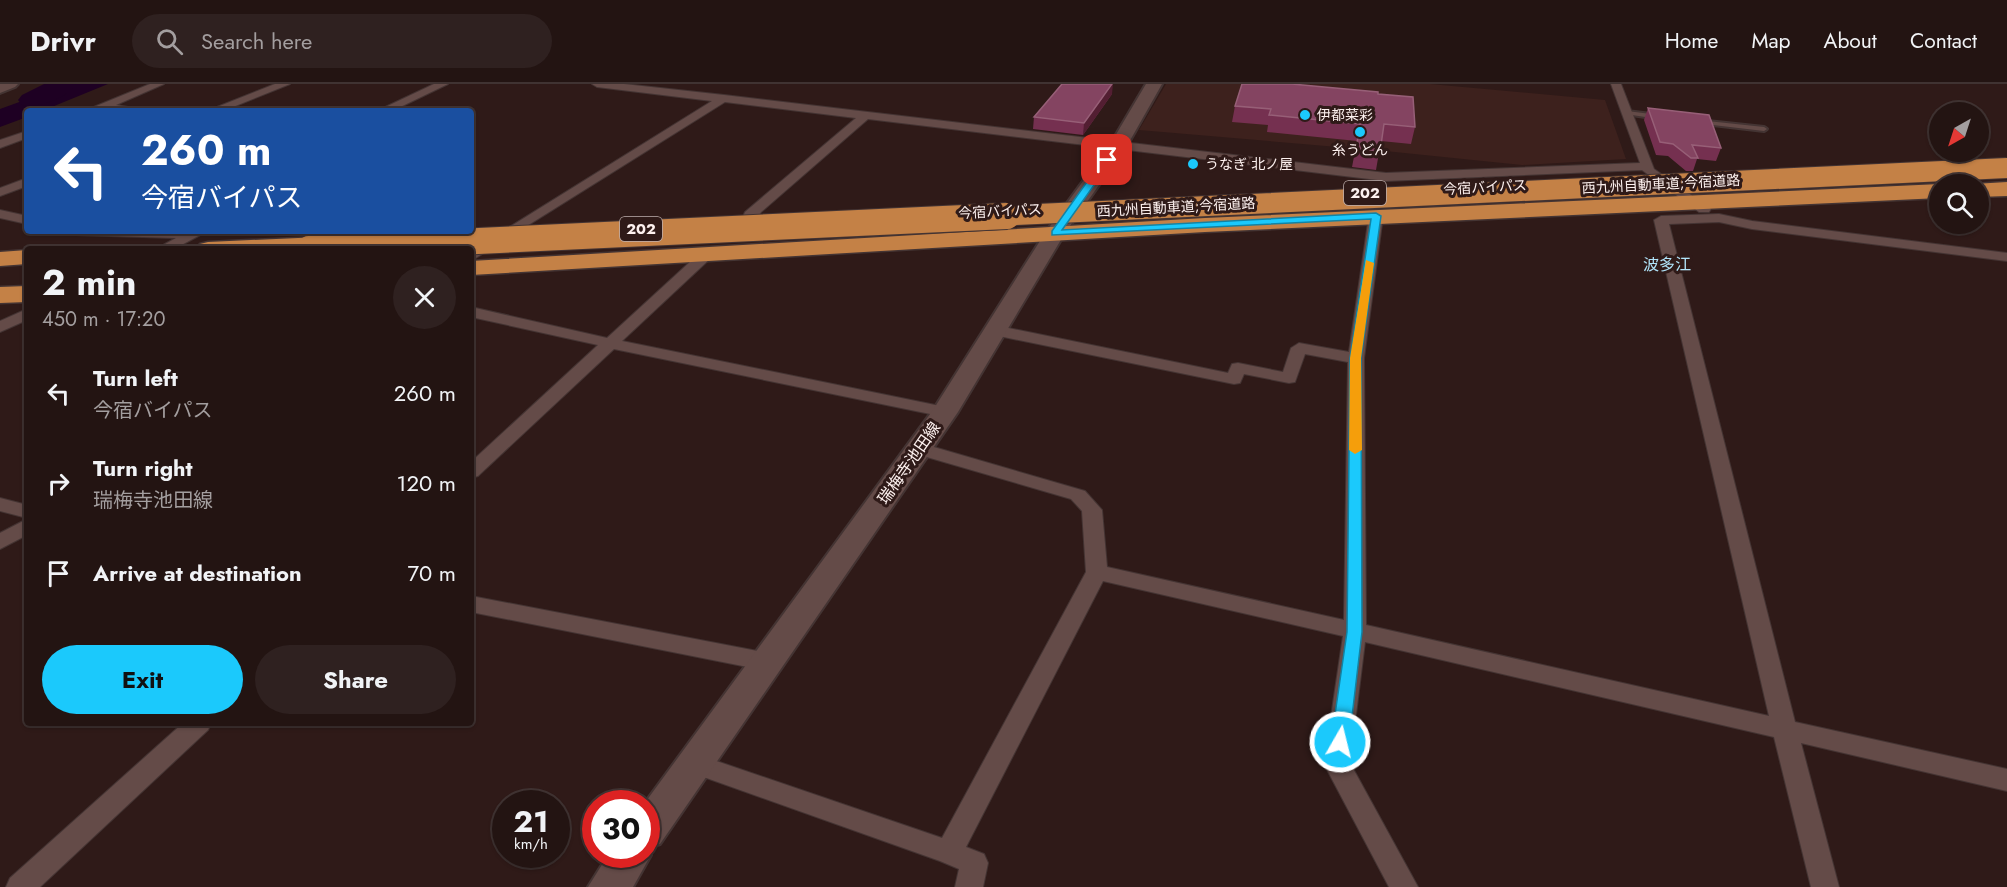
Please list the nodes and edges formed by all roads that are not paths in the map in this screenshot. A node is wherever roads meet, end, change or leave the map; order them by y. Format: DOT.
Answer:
graph roads {
  1 [pos="10,84"];
  2 [pos="159,84"];
  3 [pos="285,84"];
  4 [pos="443,84"];
  5 [pos="597,84"];
  6 [pos="688,84"];
  7 [pos="1154,84"];
  8 [pos="1616,84"];
  9 [pos="0,88"];
  10 [pos="674,93"];
  11 [pos="724,98"];
  12 [pos="104,106"];
  13 [pos="98,108"];
  14 [pos="117,108"];
  15 [pos="221,108"];
  16 [pos="390,108"];
  17 [pos="1627,113"];
  18 [pos="866,115"];
  19 [pos="1672,119"];
  20 [pos="1695,121"];
  21 [pos="1764,129"];
  22 [pos="24,135"];
  23 [pos="0,144"];
  24 [pos="1119,144"];
  25 [pos="2007,167"];
  26 [pos="1651,172"];
  27 [pos="2007,182"];
  28 [pos="24,183"];
  29 [pos="2007,189"];
  30 [pos="1989,190"];
  31 [pos="1929,191"];
  32 [pos="0,192"];
  33 [pos="1689,200"];
  34 [pos="1073,207"];
  35 [pos="0,214"];
  36 [pos="1376,216"];
  37 [pos="1719,218"];
  38 [pos="24,219"];
  39 [pos="747,224"];
  40 [pos="1055,233"];
  41 [pos="129,234"];
  42 [pos="506,236"];
  43 [pos="201,238"];
  44 [pos="173,246"];
  45 [pos="370,246"];
  46 [pos="708,253"];
  47 [pos="474,255"];
  48 [pos="24,257"];
  49 [pos="474,257"];
  50 [pos="2007,257"];
  51 [pos="0,259"];
  52 [pos="24,262"];
  53 [pos="0,264"];
  54 [pos="474,268"];
  55 [pos="24,278"];
  56 [pos="0,279"];
  57 [pos="24,294"];
  58 [pos="0,295"];
  59 [pos="474,313"];
  60 [pos="24,315"];
  61 [pos="0,327"];
  62 [pos="994,330"];
  63 [pos="609,343"];
  64 [pos="1356,358"];
  65 [pos="945,412"];
  66 [pos="920,448"];
  67 [pos="474,469"];
  68 [pos="0,504"];
  69 [pos="24,511"];
  70 [pos="24,528"];
  71 [pos="0,542"];
  72 [pos="1097,572"];
  73 [pos="474,605"];
  74 [pos="1354,632"];
  75 [pos="768,662"];
  76 [pos="196,726"];
  77 [pos="1784,727"];
  78 [pos="693,763"];
  79 [pos="2007,780"];
  80 [pos="660,811"];
  81 [pos="949,852"];
  82 [pos="622,868"];
  83 [pos="20,887"];
  84 [pos="609,887"];
  85 [pos="969,887"];
  86 [pos="1404,887"];
  87 [pos="1826,887"];
  1 -- 9 [label="main road"];
  2 -- 12 [label="street"];
  3 -- 15 [label="street"];
  4 -- 16 [label="street"];
  5 -- 10 [label="street"];
  6 -- 10 [label="street"];
  7 -- 24 [label="main road, 瑞梅寺池田線"];
  8 -- 17 [label="street"];
  10 -- 11 [label="street"];
  11 -- 18 [label="street"];
  11 -- 42 [label="street"];
  12 -- 13 [label="street"];
  12 -- 14 [label="street"];
  17 -- 19 [label="lane"];
  17 -- 26 [label="street"];
  18 -- 24 [label="street"];
  18 -- 39 [label="street"];
  20 -- 21 [label="lane"];
  22 -- 23 [label="street"];
  24 -- 26 [label="street"];
  24 -- 34 [label="main road, 瑞梅寺池田線"];
  25 -- 26 [label="highway, 今宿バイパス / 202"];
  25 -- 45 [label="highway, 西九州自動車道;今宿道路, bridge"];
  26 -- 33 [label="street"];
  26 -- 34 [label="highway, 今宿バイパス / 202"];
  27 -- 49 [label="highway, 西九州自動車道;今宿道路"];
  28 -- 32 [label="street"];
  29 -- 30 [label="highway"];
  31 -- 33 [label="highway, 今宿バイパス / 202"];
  33 -- 36 [label="highway, 今宿バイパス / 202"];
  33 -- 37 [label="street"];
  34 -- 39 [label="highway, 今宿バイパス / 202"];
  34 -- 40 [label="main road, 瑞梅寺池田線"];
  35 -- 38 [label="street"];
  36 -- 40 [label="highway, 今宿バイパス / 202"];
  36 -- 64 [label="street"];
  37 -- 50 [label="street"];
  37 -- 77 [label="street"];
  39 -- 42 [label="highway, 今宿バイパス / 202"];
  40 -- 46 [label="highway, 今宿バイパス / 202"];
  40 -- 62 [label="main road, 瑞梅寺池田線"];
  41 -- 43 [label="street"];
  42 -- 43 [label="highway, 今宿バイパス / 202"];
  42 -- 47 [label="street"];
  43 -- 44 [label="street"];
  46 -- 54 [label="highway, 今宿バイパス / 202"];
  46 -- 63 [label="street"];
  48 -- 51 [label="highway"];
  52 -- 53 [label="highway"];
  55 -- 56 [label="highway"];
  57 -- 58 [label="highway"];
  59 -- 63 [label="street"];
  60 -- 61 [label="street"];
  62 -- 64 [label="street"];
  62 -- 65 [label="main road, 瑞梅寺池田線"];
  63 -- 65 [label="street"];
  63 -- 67 [label="street"];
  64 -- 74 [label="street"];
  65 -- 66 [label="main road, 瑞梅寺池田線"];
  66 -- 72 [label="street"];
  66 -- 75 [label="main road, 瑞梅寺池田線"];
  68 -- 69 [label="street"];
  70 -- 71 [label="street"];
  72 -- 74 [label="street"];
  72 -- 81 [label="street"];
  73 -- 75 [label="street"];
  74 -- 77 [label="street"];
  74 -- 86 [label="street"];
  75 -- 78 [label="main road, 瑞梅寺池田線"];
  76 -- 83 [label="street"];
  77 -- 79 [label="street"];
  77 -- 87 [label="street"];
  78 -- 80 [label="main road, 瑞梅寺池田線"];
  78 -- 81 [label="street"];
  81 -- 85 [label="street"];
  82 -- 84 [label="main road"];
}
